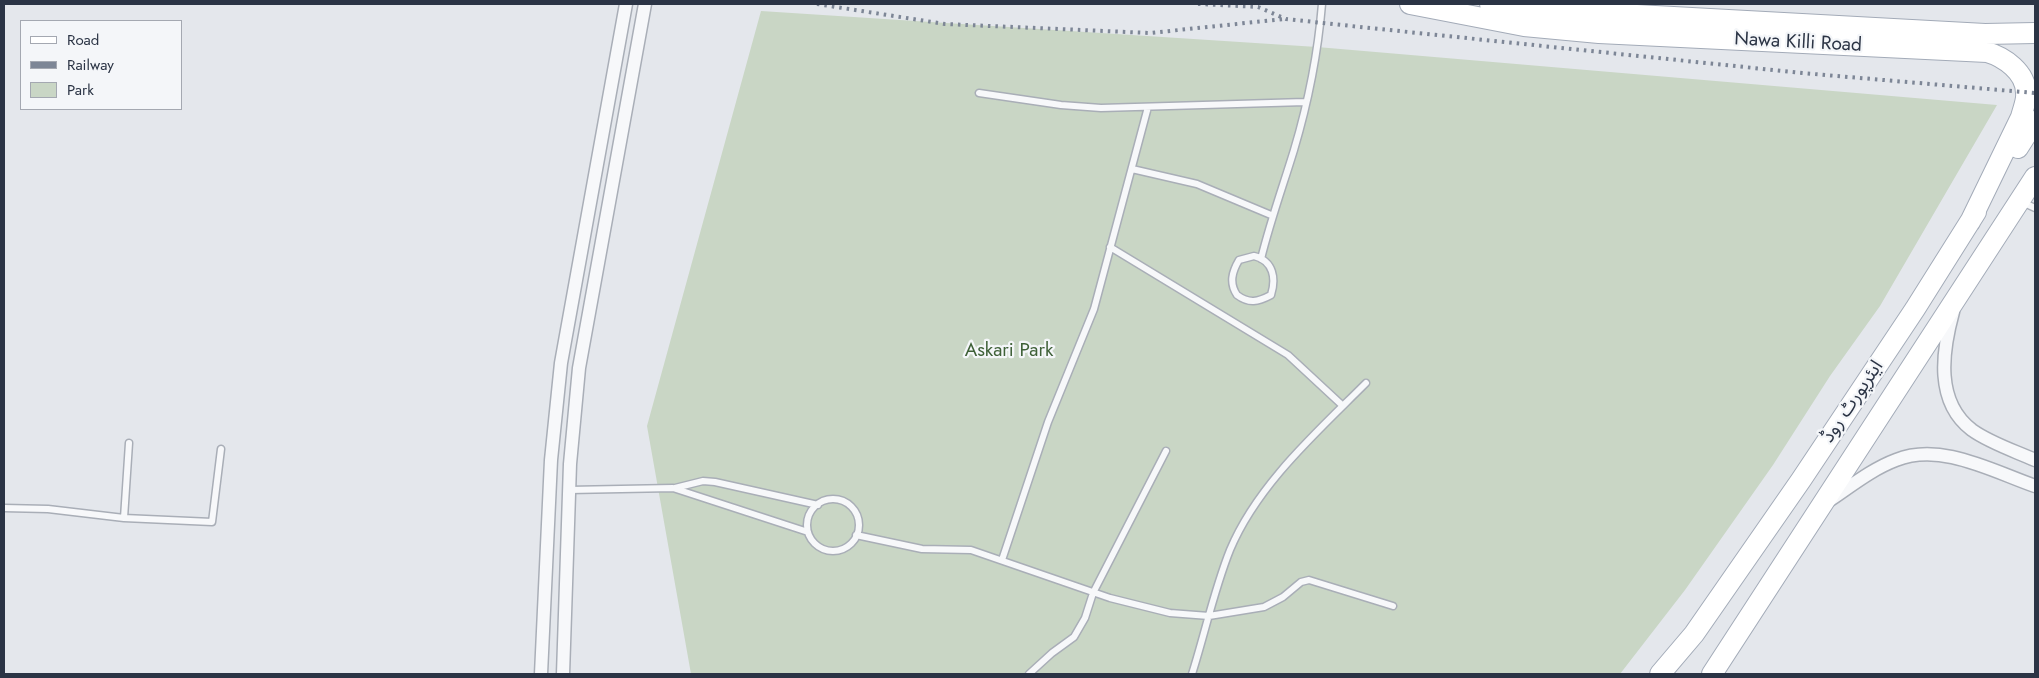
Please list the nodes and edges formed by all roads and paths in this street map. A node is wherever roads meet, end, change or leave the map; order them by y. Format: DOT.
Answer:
graph roads {
  1 [pos="626,4"];
  2 [pos="645,4"];
  3 [pos="1322,4"];
  4 [pos="1410,4"];
  5 [pos="1490,4"];
  6 [pos="2035,33"];
  7 [pos="978,93"];
  8 [pos="1305,102"];
  9 [pos="1148,108"];
  10 [pos="2035,121"];
  11 [pos="1132,169"];
  12 [pos="2035,177"];
  13 [pos="2028,205"];
  14 [pos="1271,216"];
  15 [pos="1970,222"];
  16 [pos="1110,247"];
  17 [pos="1261,259"];
  18 [pos="1958,296"];
  19 [pos="1366,383"];
  20 [pos="1343,406"];
  21 [pos="130,443"];
  22 [pos="221,449"];
  23 [pos="1166,451"];
  24 [pos="2035,460"];
  25 [pos="2035,486"];
  26 [pos="674,488"];
  27 [pos="569,490"];
  28 [pos="818,504"];
  29 [pos="1823,505"];
  30 [pos="4,508"];
  31 [pos="124,518"];
  32 [pos="808,532"];
  33 [pos="856,535"];
  34 [pos="1002,560"];
  35 [pos="1093,593"];
  36 [pos="1393,606"];
  37 [pos="1209,616"];
  38 [pos="1694,634"];
  39 [pos="1713,670"];
  40 [pos="541,674"];
  41 [pos="563,674"];
  42 [pos="1029,674"];
  43 [pos="1192,674"];
  44 [pos="1660,674"];
  45 [pos="1674,674"];
  1 -- 40 [label="street"];
  2 -- 27 [label="street"];
  3 -- 8 [label="lane"];
  4 -- 15 [label="main road, Nawa Killi Road"];
  5 -- 6 [label="main road, Nawa Killi Road"];
  7 -- 9 [label="lane"];
  8 -- 9 [label="lane"];
  8 -- 14 [label="lane"];
  9 -- 11 [label="lane"];
  10 -- 15 [label="main road, ایئرپورٹ روڈ"];
  11 -- 14 [label="lane"];
  11 -- 16 [label="lane"];
  12 -- 13 [label="main road, ایئرپورٹ روڈ"];
  13 -- 18 [label="main road, ایئرپورٹ روڈ"];
  14 -- 17 [label="lane"];
  15 -- 38 [label="main road, ایئرپورٹ روڈ"];
  16 -- 20 [label="lane"];
  16 -- 34 [label="lane"];
  17 -- 17 [label="lane"];
  18 -- 24 [label="street"];
  18 -- 29 [label="main road, ایئرپورٹ روڈ"];
  19 -- 20 [label="lane"];
  20 -- 37 [label="lane"];
  21 -- 31 [label="lane"];
  22 -- 31 [label="lane"];
  23 -- 35 [label="lane"];
  25 -- 29 [label="street"];
  26 -- 27 [label="lane"];
  26 -- 28 [label="lane"];
  26 -- 32 [label="lane"];
  27 -- 41 [label="street"];
  28 -- 32 [label="lane"];
  28 -- 33 [label="lane"];
  29 -- 39 [label="main road, ایئرپورٹ روڈ"];
  30 -- 31 [label="lane"];
  32 -- 33 [label="lane"];
  33 -- 34 [label="lane"];
  34 -- 35 [label="lane"];
  35 -- 37 [label="lane"];
  35 -- 42 [label="lane"];
  36 -- 37 [label="lane"];
  37 -- 43 [label="lane"];
  38 -- 44 [label="main road, ایئرپورٹ روڈ"];
  38 -- 45 [label="main road"];
}
